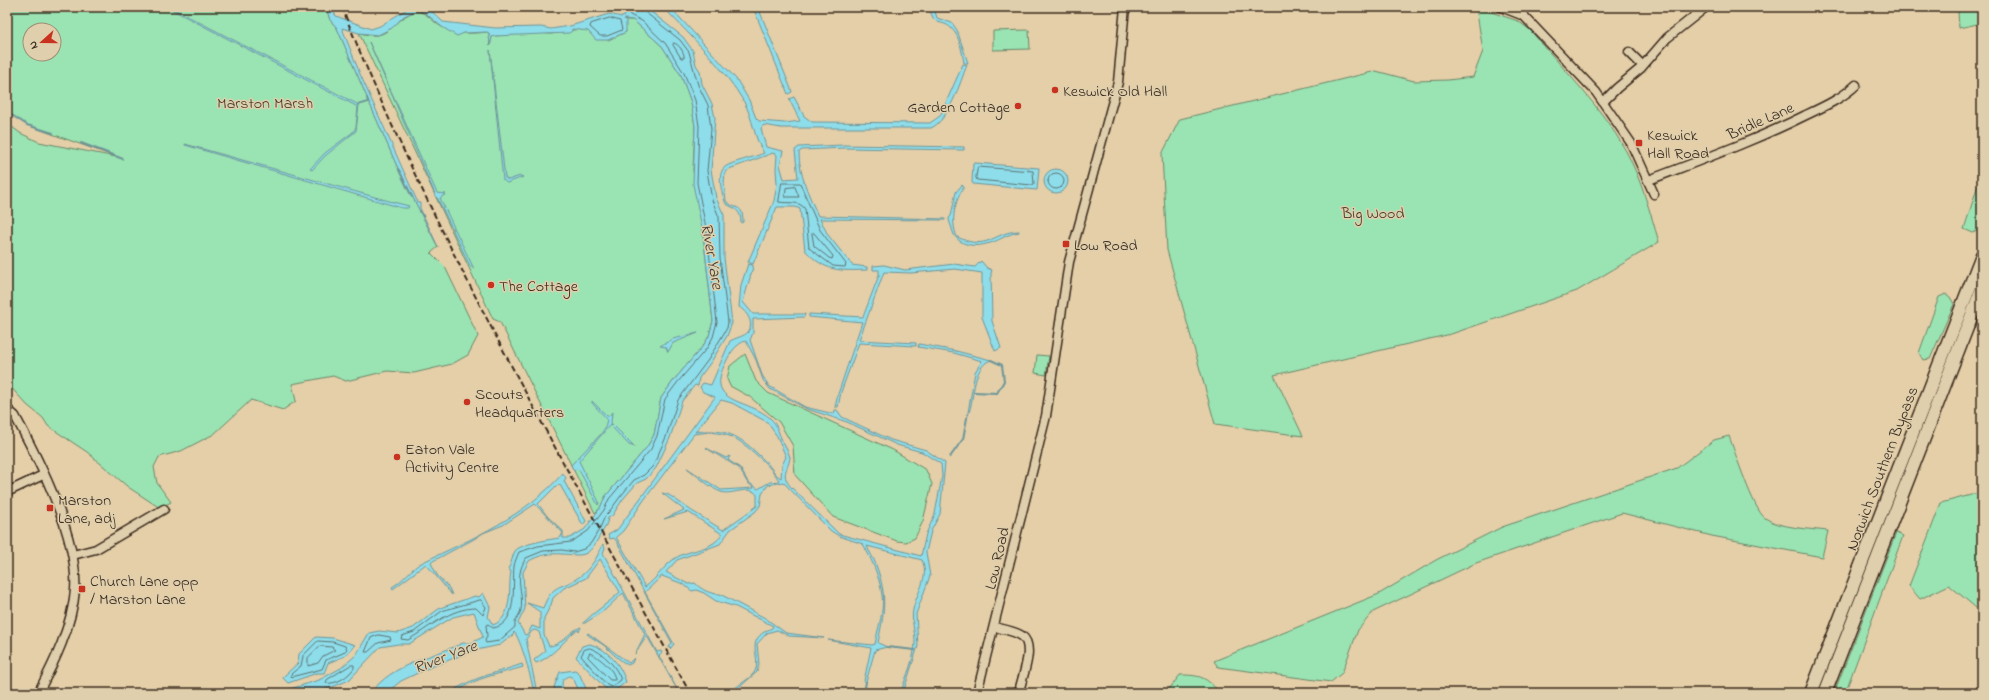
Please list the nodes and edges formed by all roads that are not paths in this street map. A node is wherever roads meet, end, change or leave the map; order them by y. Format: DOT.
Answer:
graph roads {
  1 [pos="1125,7"];
  2 [pos="1501,7"];
  3 [pos="1706,7"];
  4 [pos="1629,52"];
  5 [pos="1642,65"];
  6 [pos="1856,85"];
  7 [pos="1603,102"];
  8 [pos="1649,180"];
  9 [pos="1654,194"];
  10 [pos="1982,255"];
  11 [pos="1982,289"];
  12 [pos="9,410"];
  13 [pos="43,475"];
  14 [pos="7,492"];
  15 [pos="164,509"];
  16 [pos="73,555"];
  17 [pos="994,627"];
  18 [pos="1020,688"];
  19 [pos="38,693"];
  20 [pos="977,693"];
  21 [pos="1811,693"];
  22 [pos="1825,693"];
  1 -- 17 [label="street, Low Road"];
  2 -- 7 [label="street"];
  3 -- 5 [label="street"];
  4 -- 5 [label="street"];
  5 -- 7 [label="street"];
  6 -- 8 [label="street, Bridle Lane"];
  7 -- 8 [label="street"];
  8 -- 9 [label="street"];
  10 -- 21 [label="highway, Norwich Southern Bypass"];
  11 -- 22 [label="highway, Norwich Southern Bypass"];
  12 -- 13 [label="street"];
  13 -- 14 [label="street"];
  13 -- 16 [label="street"];
  15 -- 16 [label="street"];
  16 -- 19 [label="street"];
  17 -- 18 [label="street"];
  17 -- 20 [label="street, Low Road"];
}
